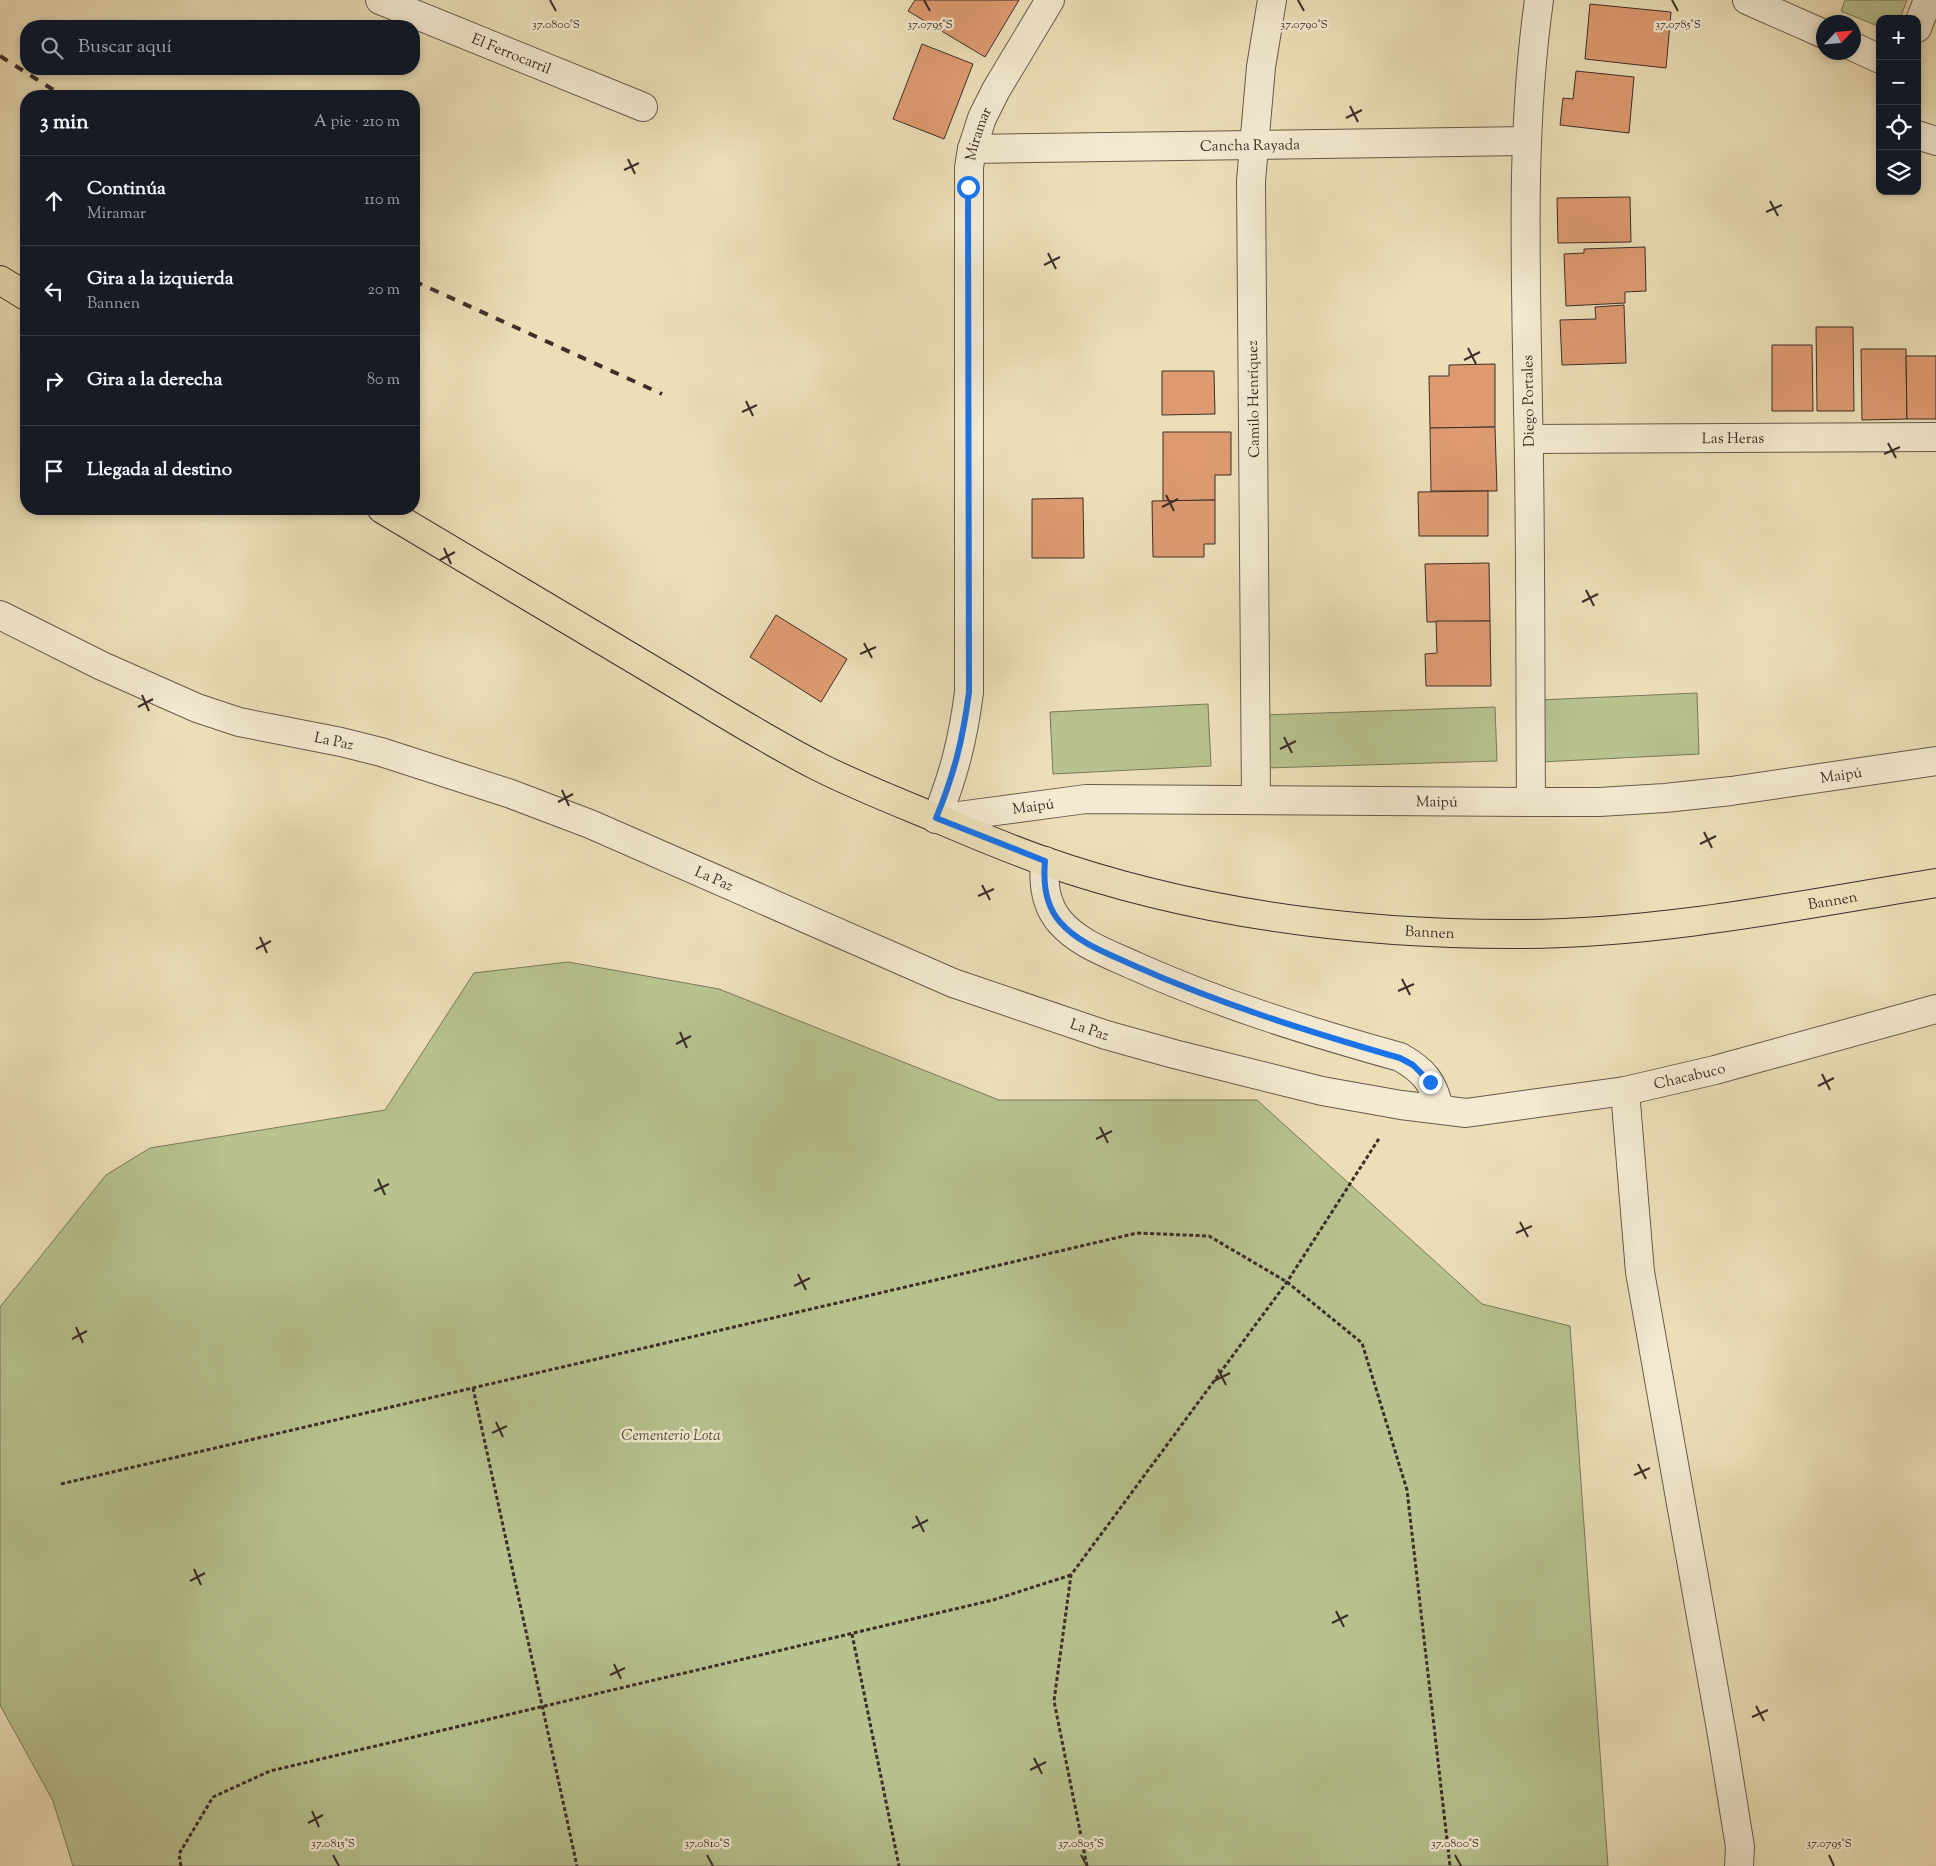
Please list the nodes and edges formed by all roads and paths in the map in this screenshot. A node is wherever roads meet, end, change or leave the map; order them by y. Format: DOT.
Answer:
graph roads {
  1 [pos="380,0"];
  2 [pos="1050,0"];
  3 [pos="1272,0"];
  4 [pos="1539,0"];
  5 [pos="1747,0"];
  6 [pos="1928,0"];
  7 [pos="1921,18"];
  8 [pos="1816,30"];
  9 [pos="1861,50"];
  10 [pos="1876,57"];
  11 [pos="643,107"];
  12 [pos="1921,136"];
  13 [pos="1527,141"];
  14 [pos="1936,141"];
  15 [pos="1253,144"];
  16 [pos="972,149"];
  17 [pos="0,280"];
  18 [pos="20,292"];
  19 [pos="1936,437"];
  20 [pos="1529,439"];
  21 [pos="392,515"];
  22 [pos="0,615"];
  23 [pos="1936,761"];
  24 [pos="1256,800"];
  25 [pos="1531,802"];
  26 [pos="936,818"];
  27 [pos="1045,861"];
  28 [pos="1936,883"];
  29 [pos="1936,1009"];
  30 [pos="1625,1091"];
  31 [pos="1400,1105"];
  32 [pos="1438,1109"];
  33 [pos="1287,1282"];
  34 [pos="473,1388"];
  35 [pos="61,1484"];
  36 [pos="1071,1576"];
  37 [pos="852,1634"];
  38 [pos="542,1708"];
  39 [pos="181,1866"];
  40 [pos="577,1866"];
  41 [pos="899,1866"];
  42 [pos="1087,1866"];
  43 [pos="1450,1866"];
  44 [pos="1739,1866"];
  1 -- 11 [label="street, El Ferrocarril"];
  2 -- 16 [label="street, Miramar"];
  3 -- 15 [label="street, Camilo Henríquez"];
  4 -- 13 [label="street, Diego Portales"];
  5 -- 8 [label="street"];
  6 -- 7 [label="street"];
  9 -- 10 [label="street"];
  12 -- 14 [label="street"];
  13 -- 15 [label="street, Cancha Rayada"];
  13 -- 20 [label="street, Diego Portales"];
  15 -- 16 [label="street, Cancha Rayada"];
  15 -- 24 [label="street, Camilo Henríquez"];
  16 -- 26 [label="street, Miramar"];
  17 -- 18 [label="main road"];
  19 -- 20 [label="street, Las Heras"];
  20 -- 25 [label="street, Diego Portales"];
  21 -- 26 [label="main road"];
  22 -- 31 [label="street, La Paz"];
  23 -- 25 [label="street, Maipú"];
  24 -- 25 [label="street, Maipú"];
  24 -- 26 [label="street, Maipú"];
  26 -- 27 [label="main road, Bannen"];
  27 -- 28 [label="main road, Bannen"];
  27 -- 32 [label="street"];
  29 -- 30 [label="street, Chacabuco"];
  30 -- 32 [label="street, Chacabuco"];
  30 -- 44 [label="street"];
  31 -- 32 [label="street, La Paz"];
  31 -- 33 [label="path"];
  33 -- 34 [label="path"];
  33 -- 36 [label="path"];
  33 -- 43 [label="path"];
  34 -- 35 [label="path"];
  34 -- 38 [label="path"];
  36 -- 37 [label="path"];
  36 -- 42 [label="path"];
  37 -- 38 [label="path"];
  37 -- 41 [label="path"];
  38 -- 39 [label="path"];
  38 -- 40 [label="path"];
}
